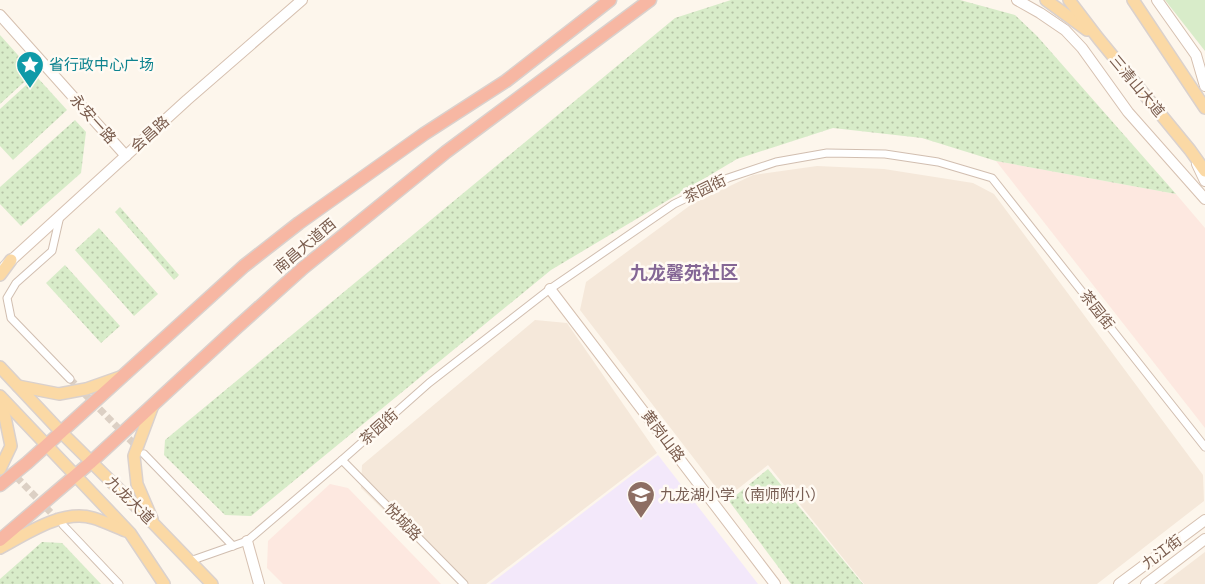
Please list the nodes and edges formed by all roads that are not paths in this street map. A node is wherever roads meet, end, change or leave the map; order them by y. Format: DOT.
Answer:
graph roads {
  1 [pos="302,0"];
  2 [pos="610,0"];
  3 [pos="650,0"];
  4 [pos="1017,0"];
  5 [pos="1046,0"];
  6 [pos="1069,0"];
  7 [pos="1157,0"];
  8 [pos="1135,1"];
  9 [pos="0,16"];
  10 [pos="1098,38"];
  11 [pos="1205,86"];
  12 [pos="1205,108"];
  13 [pos="1190,150"];
  14 [pos="126,156"];
  15 [pos="1205,171"];
  16 [pos="1205,181"];
  17 [pos="1205,199"];
  18 [pos="60,216"];
  19 [pos="11,260"];
  20 [pos="0,270"];
  21 [pos="0,275"];
  22 [pos="550,289"];
  23 [pos="0,367"];
  24 [pos="122,376"];
  25 [pos="70,379"];
  26 [pos="18,386"];
  27 [pos="0,396"];
  28 [pos="153,404"];
  29 [pos="0,408"];
  30 [pos="60,432"];
  31 [pos="46,444"];
  32 [pos="1205,447"];
  33 [pos="144,454"];
  34 [pos="342,460"];
  35 [pos="90,463"];
  36 [pos="0,469"];
  37 [pos="75,476"];
  38 [pos="0,485"];
  39 [pos="1205,520"];
  40 [pos="153,523"];
  41 [pos="63,525"];
  42 [pos="130,533"];
  43 [pos="1205,539"];
  44 [pos="0,540"];
  45 [pos="248,541"];
  46 [pos="233,546"];
  47 [pos="0,548"];
  48 [pos="190,561"];
  49 [pos="119,584"];
  50 [pos="164,584"];
  51 [pos="212,584"];
  52 [pos="259,584"];
  53 [pos="464,584"];
  54 [pos="775,584"];
  55 [pos="1119,584"];
  56 [pos="1146,584"];
  1 -- 14 [label="street, 会昌路"];
  2 -- 24 [label="highway, 南昌大道西"];
  3 -- 28 [label="highway, 南昌大道西"];
  4 -- 17 [label="street"];
  5 -- 10 [label="main road"];
  6 -- 10 [label="main road, 三清山大道"];
  7 -- 11 [label="street"];
  8 -- 12 [label="main road"];
  9 -- 14 [label="street, 永安一路"];
  10 -- 13 [label="main road, 三清山大道"];
  13 -- 15 [label="main road, 三清山大道"];
  13 -- 16 [label="street"];
  14 -- 18 [label="street, 会昌路"];
  18 -- 19 [label="street, 会昌路"];
  18 -- 25 [label="street"];
  19 -- 20 [label="street, 会昌路"];
  19 -- 21 [label="main road"];
  22 -- 32 [label="street, 茶园街"];
  22 -- 34 [label="street, 茶园街"];
  22 -- 54 [label="street, 黄岗山路"];
  23 -- 26 [label="main road, 九龙大道"];
  24 -- 26 [label="main road"];
  24 -- 30 [label="highway, 南昌大道西"];
  26 -- 30 [label="main road, 九龙大道"];
  27 -- 31 [label="main road, 九龙大道"];
  28 -- 35 [label="highway, 南昌大道西"];
  28 -- 40 [label="main road"];
  29 -- 36 [label="main road"];
  30 -- 31 [label="highway, 南昌大道西"];
  30 -- 35 [label="main road, 九龙大道"];
  31 -- 37 [label="main road, 九龙大道"];
  31 -- 38 [label="highway, 南昌大道西"];
  33 -- 46 [label="street"];
  34 -- 45 [label="street, 茶园街"];
  34 -- 53 [label="street, 悦城路"];
  35 -- 37 [label="highway, 南昌大道西"];
  35 -- 40 [label="main road, 九龙大道"];
  37 -- 42 [label="main road, 九龙大道"];
  37 -- 44 [label="highway, 南昌大道西"];
  39 -- 55 [label="street, 九江街"];
  40 -- 48 [label="main road, 九龙大道"];
  41 -- 49 [label="street"];
  42 -- 47 [label="main road"];
  42 -- 50 [label="main road, 九龙大道"];
  43 -- 56 [label="street, 九江街"];
  45 -- 46 [label="street, 茶园街"];
  45 -- 52 [label="street"];
  46 -- 48 [label="street, 茶园街"];
  48 -- 51 [label="main road, 九龙大道"];
}
